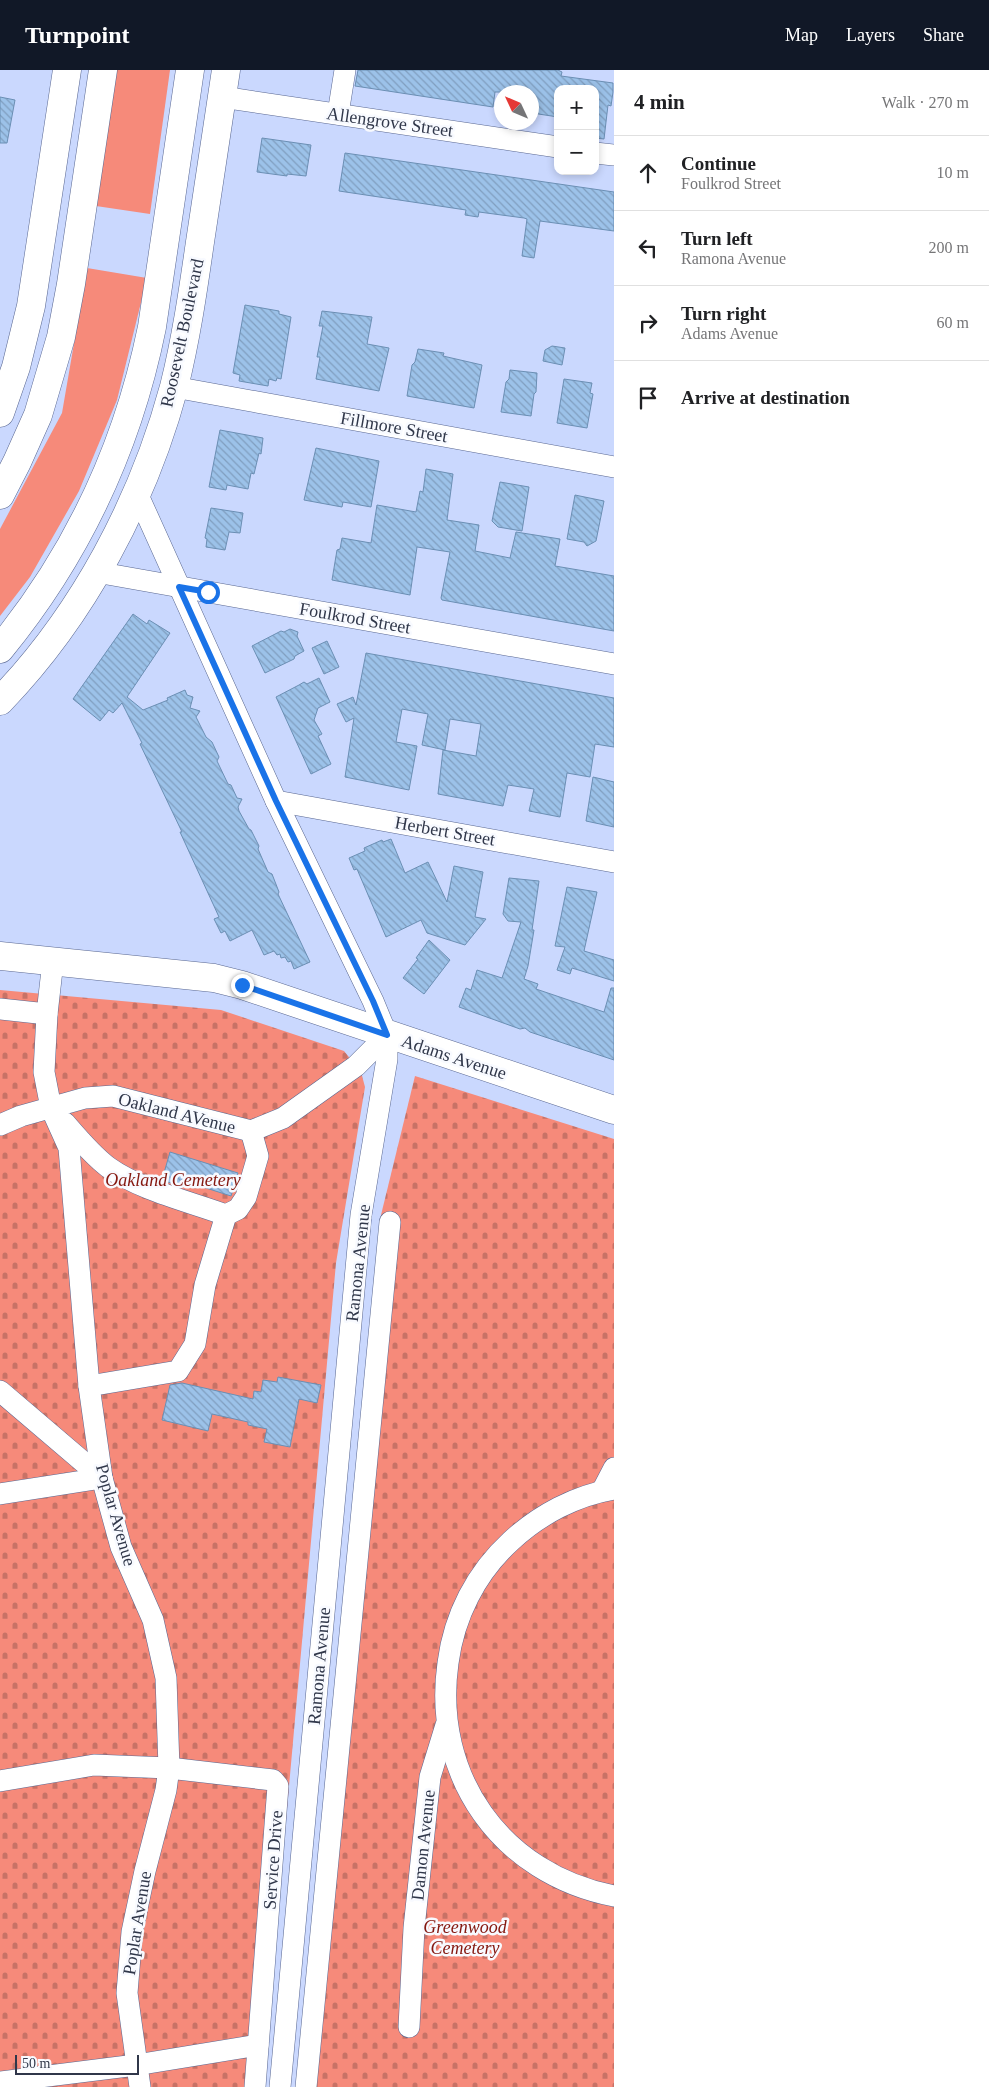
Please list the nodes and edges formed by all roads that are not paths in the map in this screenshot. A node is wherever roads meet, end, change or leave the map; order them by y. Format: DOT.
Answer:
graph roads {
  1 [pos="67,70"];
  2 [pos="103,70"];
  3 [pos="190,70"];
  4 [pos="226,70"];
  5 [pos="345,70"];
  6 [pos="222,97"];
  7 [pos="338,114"];
  8 [pos="554,146"];
  9 [pos="599,153"];
  10 [pos="614,155"];
  11 [pos="5,383"];
  12 [pos="174,388"];
  13 [pos="0,413"];
  14 [pos="614,467"];
  15 [pos="137,493"];
  16 [pos="0,495"];
  17 [pos="96,572"];
  18 [pos="179,587"];
  19 [pos="0,649"];
  20 [pos="614,664"];
  21 [pos="0,701"];
  22 [pos="276,801"];
  23 [pos="614,862"];
  24 [pos="0,956"];
  25 [pos="53,961"];
  26 [pos="0,1009"];
  27 [pos="47,1014"];
  28 [pos="378,1044"];
  29 [pos="51,1108"];
  30 [pos="614,1110"];
  31 [pos="0,1126"];
  32 [pos="251,1131"];
  33 [pos="226,1214"];
  34 [pos="390,1222"];
  35 [pos="89,1386"];
  36 [pos="0,1391"];
  37 [pos="614,1468"];
  38 [pos="102,1478"];
  39 [pos="608,1490"];
  40 [pos="0,1494"];
  41 [pos="446,1725"];
  42 [pos="169,1768"];
  43 [pos="0,1781"];
  44 [pos="614,1896"];
  45 [pos="409,2027"];
  46 [pos="258,2045"];
  47 [pos="136,2064"];
  48 [pos="1,2079"];
  49 [pos="140,2087"];
  50 [pos="255,2087"];
  51 [pos="280,2087"];
  52 [pos="306,2087"];
  1 -- 11 [label="main road"];
  2 -- 16 [label="main road"];
  3 -- 19 [label="main road, Roosevelt Boulevard"];
  4 -- 6 [label="main road, Roosevelt Boulevard"];
  5 -- 7 [label="street"];
  6 -- 7 [label="street, Allengrove Street"];
  6 -- 12 [label="main road, Roosevelt Boulevard"];
  7 -- 8 [label="street, Allengrove Street"];
  9 -- 10 [label="street"];
  11 -- 13 [label="main road"];
  12 -- 14 [label="street, Fillmore Street"];
  12 -- 15 [label="main road, Roosevelt Boulevard"];
  15 -- 17 [label="main road, Roosevelt Boulevard"];
  15 -- 18 [label="street, Ramona Avenue"];
  17 -- 18 [label="street, Foulkrod Street"];
  17 -- 21 [label="main road, Roosevelt Boulevard"];
  18 -- 20 [label="street, Foulkrod Street"];
  18 -- 22 [label="street, Ramona Avenue"];
  22 -- 23 [label="street, Herbert Street"];
  22 -- 28 [label="street, Ramona Avenue"];
  24 -- 25 [label="main road, Adams Avenue"];
  25 -- 27 [label="street, Poplar Avenue"];
  25 -- 28 [label="main road, Adams Avenue"];
  26 -- 27 [label="street"];
  27 -- 29 [label="street, Poplar Avenue"];
  28 -- 30 [label="main road, Adams Avenue"];
  28 -- 32 [label="street, Oakland AVenue"];
  28 -- 51 [label="street, Ramona Avenue"];
  29 -- 31 [label="street, Oakland AVenue"];
  29 -- 32 [label="street, Oakland AVenue"];
  29 -- 33 [label="street"];
  29 -- 35 [label="street, Poplar Avenue"];
  32 -- 33 [label="street"];
  33 -- 35 [label="street"];
  34 -- 52 [label="street"];
  35 -- 38 [label="street, Poplar Avenue"];
  36 -- 38 [label="street"];
  37 -- 39 [label="street"];
  38 -- 40 [label="street"];
  38 -- 42 [label="street, Poplar Avenue"];
  39 -- 41 [label="street"];
  41 -- 44 [label="street"];
  41 -- 45 [label="street, Damon Avenue"];
  42 -- 43 [label="street, Service Drive"];
  42 -- 46 [label="street, Service Drive"];
  42 -- 47 [label="street, Poplar Avenue"];
  46 -- 47 [label="street"];
  46 -- 50 [label="street, Service Drive"];
  47 -- 48 [label="street"];
  47 -- 49 [label="street, Poplar Avenue"];
}
